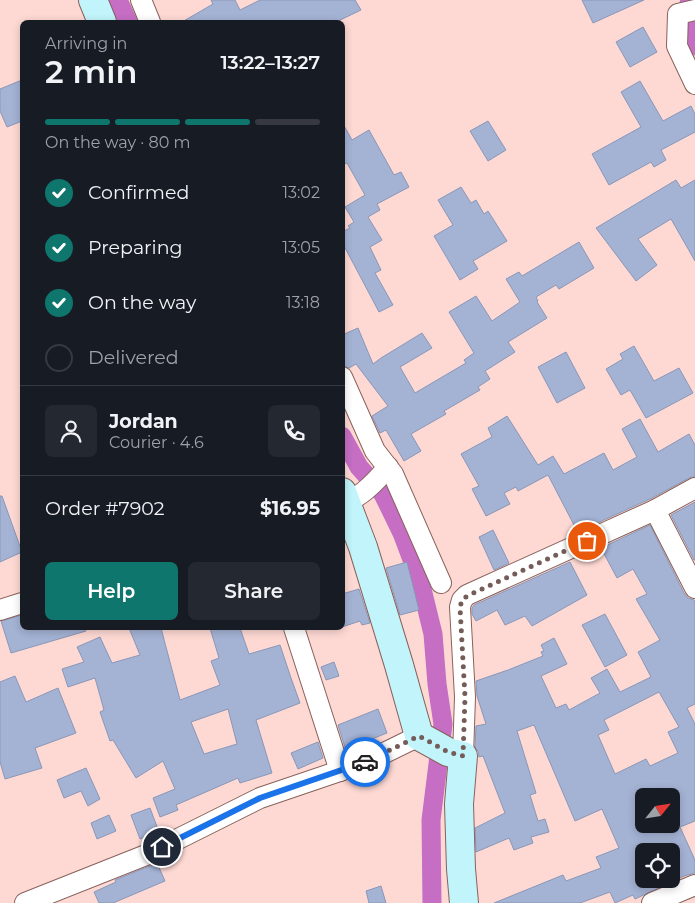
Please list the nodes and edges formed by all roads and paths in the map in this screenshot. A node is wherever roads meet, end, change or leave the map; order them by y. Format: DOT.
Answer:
graph roads {
  1 [pos="93,0"];
  2 [pos="141,0"];
  3 [pos="687,12"];
  4 [pos="101,20"];
  5 [pos="149,20"];
  6 [pos="695,84"];
  7 [pos="345,384"];
  8 [pos="385,471"];
  9 [pos="695,488"];
  10 [pos="348,498"];
  11 [pos="655,510"];
  12 [pos="441,583"];
  13 [pos="695,588"];
  14 [pos="20,604"];
  15 [pos="0,610"];
  16 [pos="295,630"];
  17 [pos="440,747"];
  18 [pos="340,771"];
  19 [pos="695,885"];
  20 [pos="25,903"];
  21 [pos="464,903"];
  22 [pos="652,903"];
  1 -- 4 [label="main road"];
  2 -- 5 [label="street"];
  3 -- 6 [label="street"];
  7 -- 8 [label="street"];
  8 -- 10 [label="street"];
  8 -- 12 [label="street"];
  9 -- 11 [label="street"];
  10 -- 17 [label="main road"];
  11 -- 13 [label="street"];
  11 -- 17 [label="street"];
  14 -- 15 [label="street"];
  16 -- 18 [label="street"];
  17 -- 18 [label="street"];
  17 -- 21 [label="main road"];
  18 -- 20 [label="street"];
  19 -- 22 [label="street"];
}
